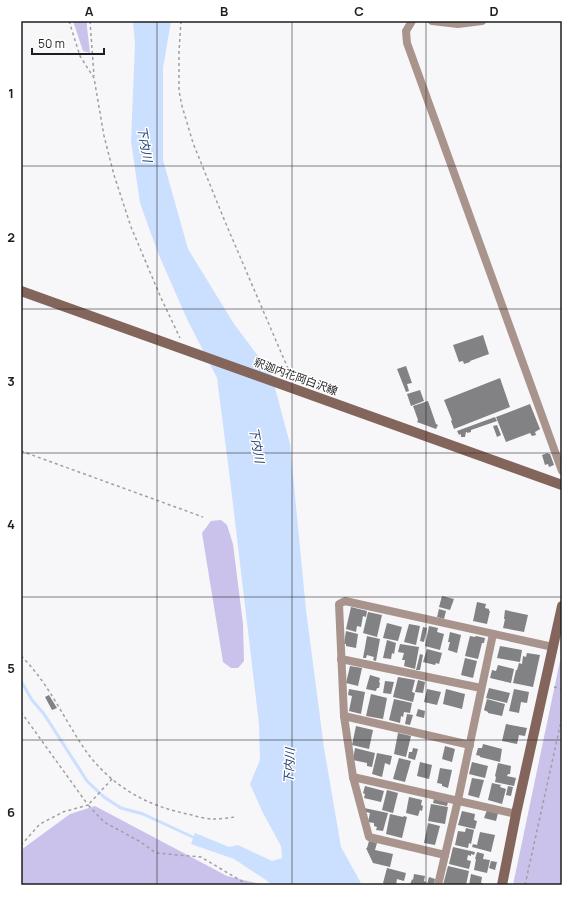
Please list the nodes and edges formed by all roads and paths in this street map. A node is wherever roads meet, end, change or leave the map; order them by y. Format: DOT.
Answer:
graph roads {
  1 [pos="69,21"];
  2 [pos="90,21"];
  3 [pos="181,21"];
  4 [pos="412,21"];
  5 [pos="432,21"];
  6 [pos="482,21"];
  7 [pos="94,78"];
  8 [pos="21,291"];
  9 [pos="187,351"];
  10 [pos="293,388"];
  11 [pos="21,451"];
  12 [pos="562,471"];
  13 [pos="562,485"];
  14 [pos="204,517"];
  15 [pos="562,606"];
  16 [pos="493,634"];
  17 [pos="552,647"];
  18 [pos="21,656"];
  19 [pos="341,658"];
  20 [pos="481,688"];
  21 [pos="21,712"];
  22 [pos="344,716"];
  23 [pos="562,717"];
  24 [pos="470,745"];
  25 [pos="353,777"];
  26 [pos="112,779"];
  27 [pos="458,800"];
  28 [pos="88,805"];
  29 [pos="516,814"];
  30 [pos="235,818"];
  31 [pos="21,845"];
  32 [pos="445,855"];
  33 [pos="248,885"];
  34 [pos="438,885"];
  35 [pos="502,885"];
  36 [pos="525,885"];
  1 -- 7 [label="path"];
  2 -- 7 [label="path"];
  3 -- 10 [label="path"];
  4 -- 12 [label="street"];
  5 -- 6 [label="street"];
  7 -- 9 [label="path"];
  8 -- 9 [label="main road, 釈迦内花岡白沢線"];
  9 -- 10 [label="main road, 釈迦内花岡白沢線"];
  10 -- 13 [label="main road, 釈迦内花岡白沢線"];
  11 -- 14 [label="path"];
  15 -- 17 [label="main road"];
  16 -- 17 [label="street"];
  16 -- 19 [label="street"];
  16 -- 20 [label="street"];
  17 -- 29 [label="main road"];
  18 -- 26 [label="path"];
  19 -- 20 [label="street"];
  19 -- 22 [label="street"];
  20 -- 24 [label="street"];
  21 -- 28 [label="path"];
  22 -- 24 [label="street"];
  22 -- 25 [label="street"];
  23 -- 36 [label="path"];
  24 -- 27 [label="street"];
  25 -- 27 [label="street"];
  25 -- 32 [label="street"];
  26 -- 28 [label="path"];
  26 -- 30 [label="path"];
  27 -- 29 [label="street"];
  27 -- 32 [label="street"];
  28 -- 31 [label="path"];
  28 -- 33 [label="path"];
  29 -- 35 [label="main road"];
  32 -- 34 [label="street"];
}
